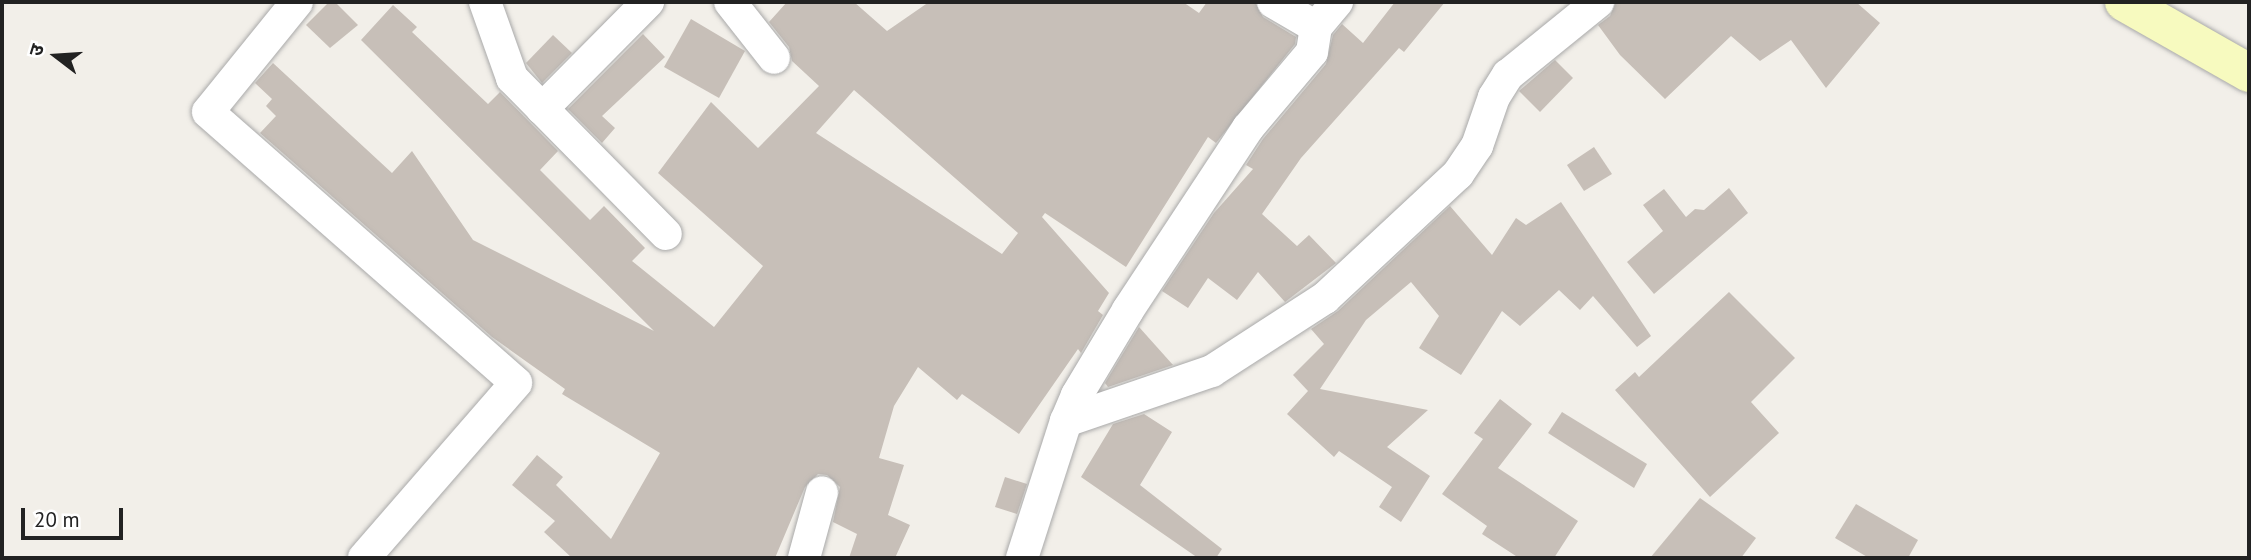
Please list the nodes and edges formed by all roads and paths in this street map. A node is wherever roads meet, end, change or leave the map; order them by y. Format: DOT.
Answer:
graph roads {
  1 [pos="297,2"];
  2 [pos="485,2"];
  3 [pos="648,2"];
  4 [pos="730,2"];
  5 [pos="1273,2"];
  6 [pos="1337,2"];
  7 [pos="1598,2"];
  8 [pos="2124,2"];
  9 [pos="1316,27"];
  10 [pos="774,58"];
  11 [pos="2249,73"];
  12 [pos="542,109"];
  13 [pos="666,234"];
  14 [pos="1066,421"];
  15 [pos="821,492"];
  16 [pos="364,558"];
  17 [pos="804,558"];
  18 [pos="1022,558"];
  1 -- 16 [label="street"];
  2 -- 12 [label="street"];
  3 -- 12 [label="street"];
  4 -- 10 [label="street"];
  5 -- 9 [label="street"];
  6 -- 9 [label="street"];
  7 -- 14 [label="street"];
  8 -- 11 [label="street"];
  9 -- 14 [label="street"];
  12 -- 13 [label="street"];
  14 -- 18 [label="street"];
  15 -- 17 [label="street"];
}
